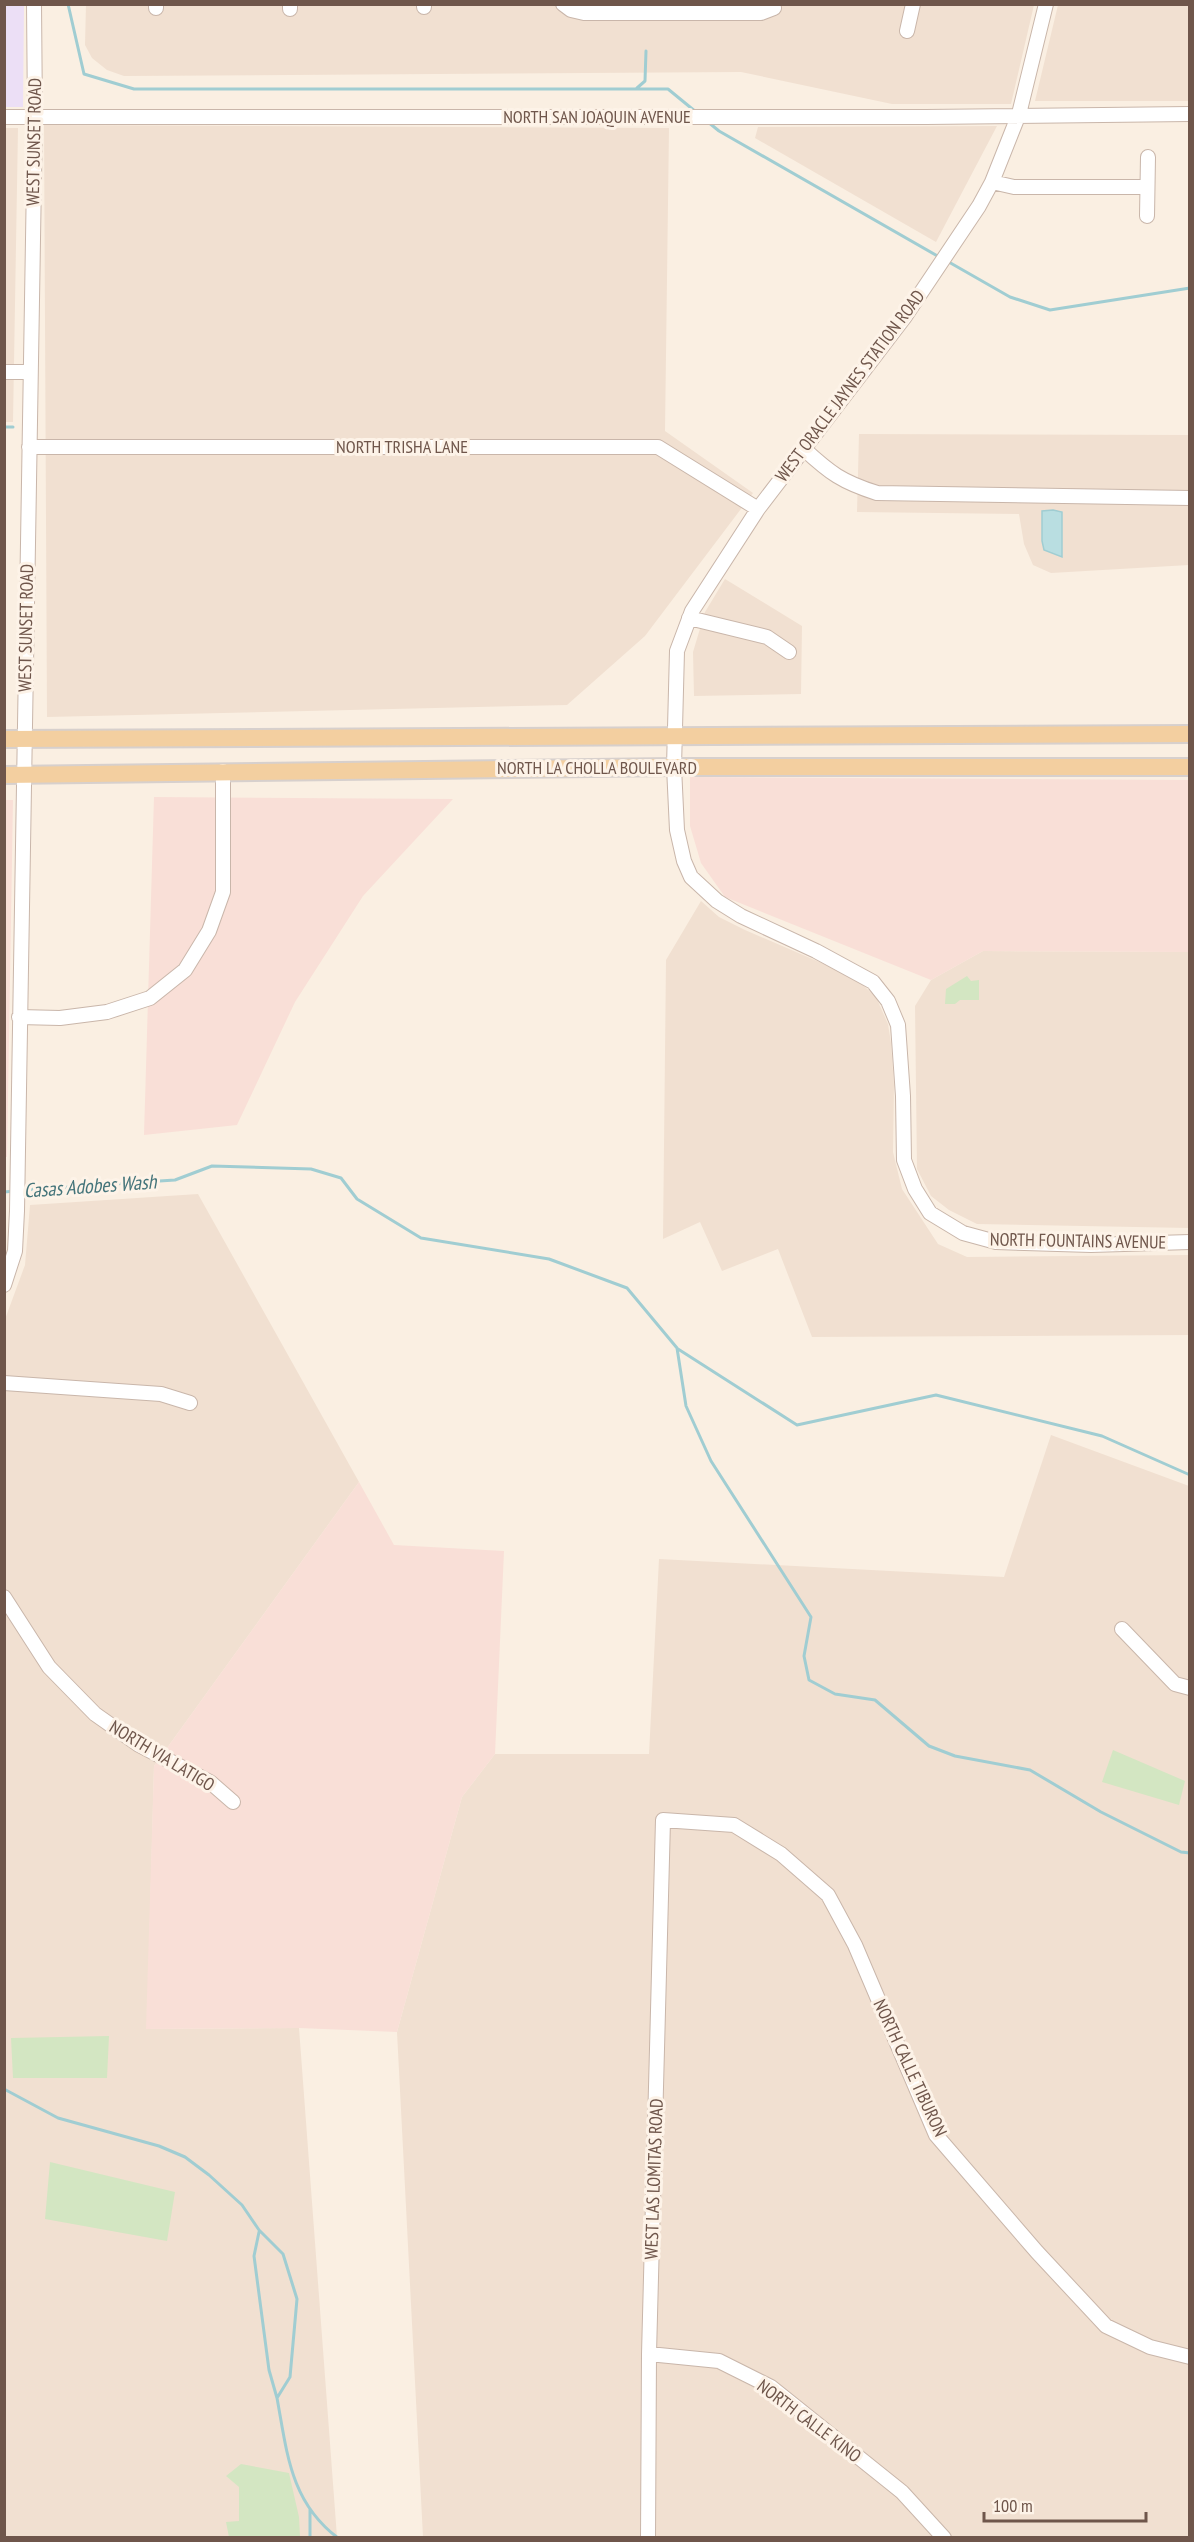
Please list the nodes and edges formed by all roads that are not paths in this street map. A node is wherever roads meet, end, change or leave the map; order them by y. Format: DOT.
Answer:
graph roads {
  1 [pos="34,4"];
  2 [pos="913,4"];
  3 [pos="1046,4"];
  4 [pos="776,8"];
  5 [pos="564,9"];
  6 [pos="907,31"];
  7 [pos="1019,114"];
  8 [pos="1190,114"];
  9 [pos="4,117"];
  10 [pos="35,118"];
  11 [pos="1148,157"];
  12 [pos="992,182"];
  13 [pos="1147,187"];
  14 [pos="1147,216"];
  15 [pos="4,372"];
  16 [pos="30,372"];
  17 [pos="29,447"];
  18 [pos="804,448"];
  19 [pos="1190,498"];
  20 [pos="758,509"];
  21 [pos="689,618"];
  22 [pos="789,652"];
  23 [pos="1190,734"];
  24 [pos="675,737"];
  25 [pos="4,739"];
  26 [pos="25,739"];
  27 [pos="674,767"];
  28 [pos="1190,767"];
  29 [pos="223,771"];
  30 [pos="4,775"];
  31 [pos="24,775"];
  32 [pos="19,1017"];
  33 [pos="1190,1242"];
  34 [pos="4,1284"];
  35 [pos="4,1383"];
  36 [pos="190,1403"];
  37 [pos="4,1597"];
  38 [pos="1122,1629"];
  39 [pos="1190,1688"];
  40 [pos="232,1802"];
  41 [pos="663,1820"];
  42 [pos="649,2354"];
  43 [pos="1190,2357"];
  44 [pos="648,2538"];
  45 [pos="944,2538"];
  1 -- 10 [label="street, WEST SUNSET ROAD"];
  2 -- 6 [label="street"];
  3 -- 7 [label="street, WEST ORACLE JAYNES STATION ROAD"];
  4 -- 5 [label="street"];
  7 -- 8 [label="street, NORTH SAN JOAQUIN AVENUE"];
  7 -- 10 [label="street, NORTH SAN JOAQUIN AVENUE"];
  7 -- 12 [label="street, WEST ORACLE JAYNES STATION ROAD"];
  9 -- 10 [label="street, NORTH SAN JOAQUIN AVENUE"];
  10 -- 16 [label="street, WEST SUNSET ROAD"];
  11 -- 13 [label="street"];
  12 -- 13 [label="street"];
  12 -- 18 [label="street, WEST ORACLE JAYNES STATION ROAD"];
  13 -- 14 [label="street"];
  15 -- 16 [label="street"];
  16 -- 17 [label="street, WEST SUNSET ROAD"];
  17 -- 20 [label="street, NORTH TRISHA LANE"];
  17 -- 26 [label="street, WEST SUNSET ROAD"];
  18 -- 19 [label="street"];
  18 -- 20 [label="street, WEST ORACLE JAYNES STATION ROAD"];
  20 -- 21 [label="street, WEST ORACLE JAYNES STATION ROAD"];
  21 -- 22 [label="street"];
  21 -- 24 [label="street, WEST ORACLE JAYNES STATION ROAD"];
  23 -- 24 [label="main road, NORTH LA CHOLLA BOULEVARD"];
  24 -- 26 [label="main road, NORTH LA CHOLLA BOULEVARD"];
  24 -- 27 [label="street, WEST ORACLE JAYNES STATION ROAD"];
  25 -- 26 [label="main road, NORTH LA CHOLLA BOULEVARD"];
  26 -- 31 [label="street, WEST SUNSET ROAD"];
  27 -- 28 [label="main road, NORTH LA CHOLLA BOULEVARD"];
  27 -- 29 [label="main road, NORTH LA CHOLLA BOULEVARD"];
  27 -- 33 [label="street, NORTH FOUNTAINS AVENUE"];
  29 -- 31 [label="main road, NORTH LA CHOLLA BOULEVARD"];
  29 -- 32 [label="street"];
  30 -- 31 [label="main road, NORTH LA CHOLLA BOULEVARD"];
  31 -- 32 [label="street, WEST SUNSET ROAD"];
  32 -- 34 [label="street, WEST SUNSET ROAD"];
  35 -- 36 [label="street"];
  37 -- 40 [label="street, NORTH VIA LATIGO"];
  38 -- 39 [label="street"];
  41 -- 42 [label="street, WEST LAS LOMITAS ROAD"];
  41 -- 43 [label="street, NORTH CALLE TIBURON"];
  42 -- 44 [label="street, WEST LAS LOMITAS ROAD"];
  42 -- 45 [label="street, NORTH CALLE KINO"];
}
